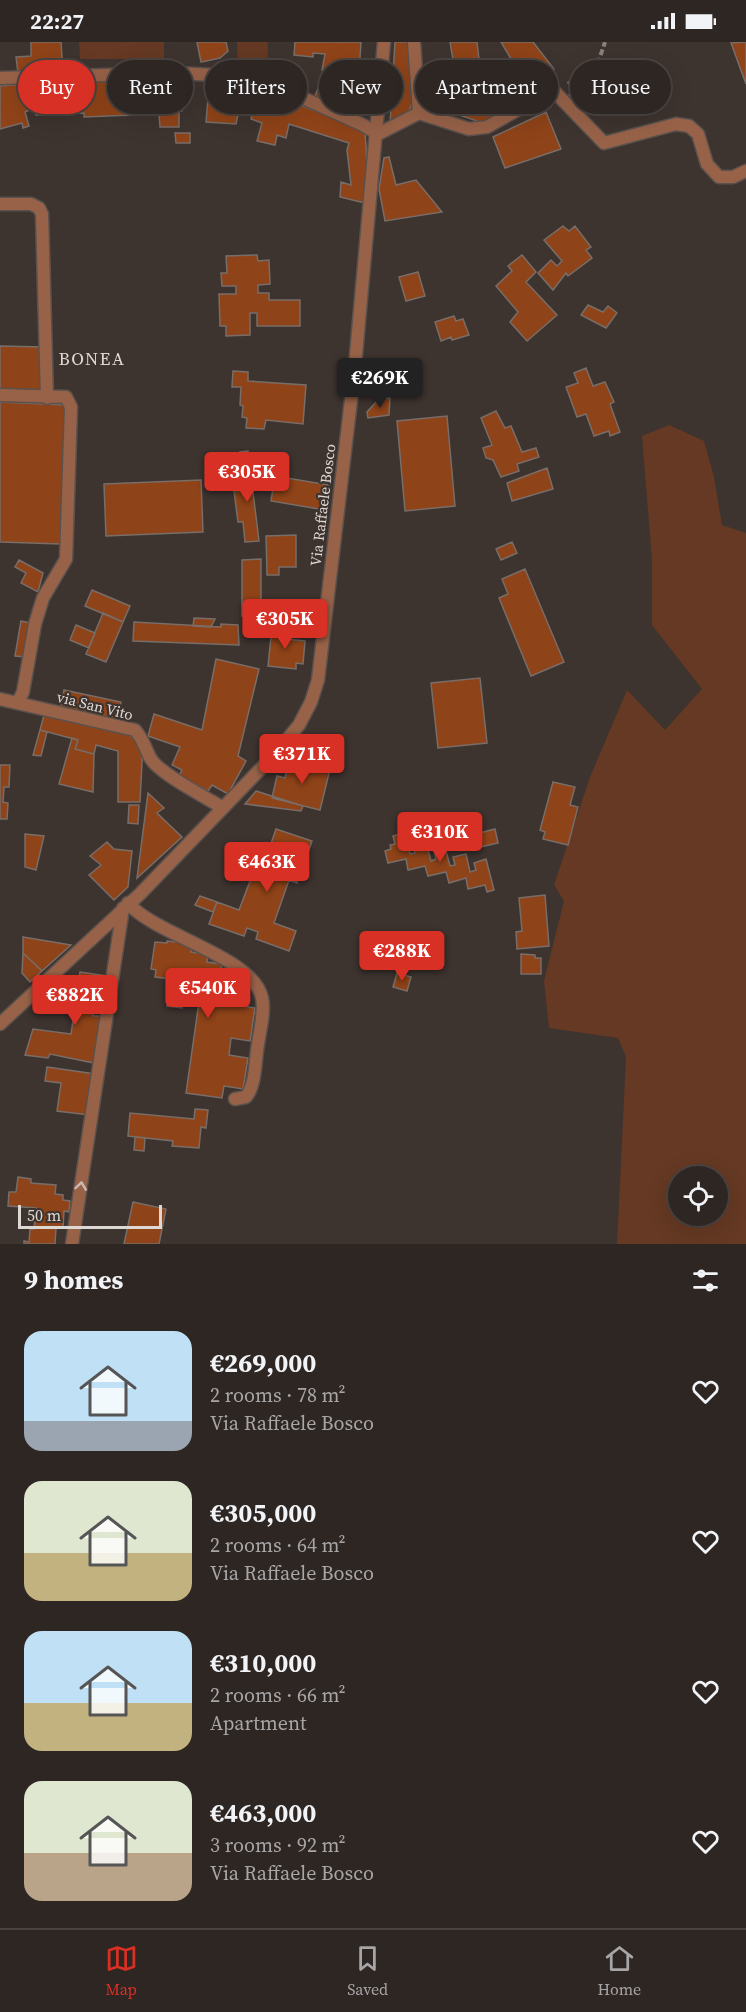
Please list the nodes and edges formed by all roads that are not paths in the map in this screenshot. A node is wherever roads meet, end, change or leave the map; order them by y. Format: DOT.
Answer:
graph roads {
  1 [pos="384,42"];
  2 [pos="414,42"];
  3 [pos="415,60"];
  4 [pos="0,78"];
  5 [pos="558,95"];
  6 [pos="417,114"];
  7 [pos="422,114"];
  8 [pos="510,114"];
  9 [pos="378,134"];
  10 [pos="746,171"];
  11 [pos="0,204"];
  12 [pos="0,395"];
  13 [pos="47,398"];
  14 [pos="0,699"];
  15 [pos="18,702"];
  16 [pos="223,808"];
  17 [pos="126,906"];
  18 [pos="0,1024"];
  19 [pos="235,1099"];
  20 [pos="72,1244"];
  1 -- 9 [label="street, Via Raffaele Bosco"];
  2 -- 3 [label="street"];
  4 -- 9 [label="street"];
  5 -- 10 [label="street"];
  6 -- 9 [label="street"];
  7 -- 8 [label="street"];
  9 -- 16 [label="street, Via Raffaele Bosco"];
  11 -- 13 [label="street"];
  12 -- 13 [label="street"];
  13 -- 15 [label="street"];
  14 -- 15 [label="street, via San Vito"];
  15 -- 16 [label="street, via San Vito"];
  16 -- 17 [label="street, Via Raffaele Bosco"];
  17 -- 18 [label="street, Via Raffaele Bosco"];
  17 -- 19 [label="street"];
  20 -- 17 [label="street, one-way"];
}
